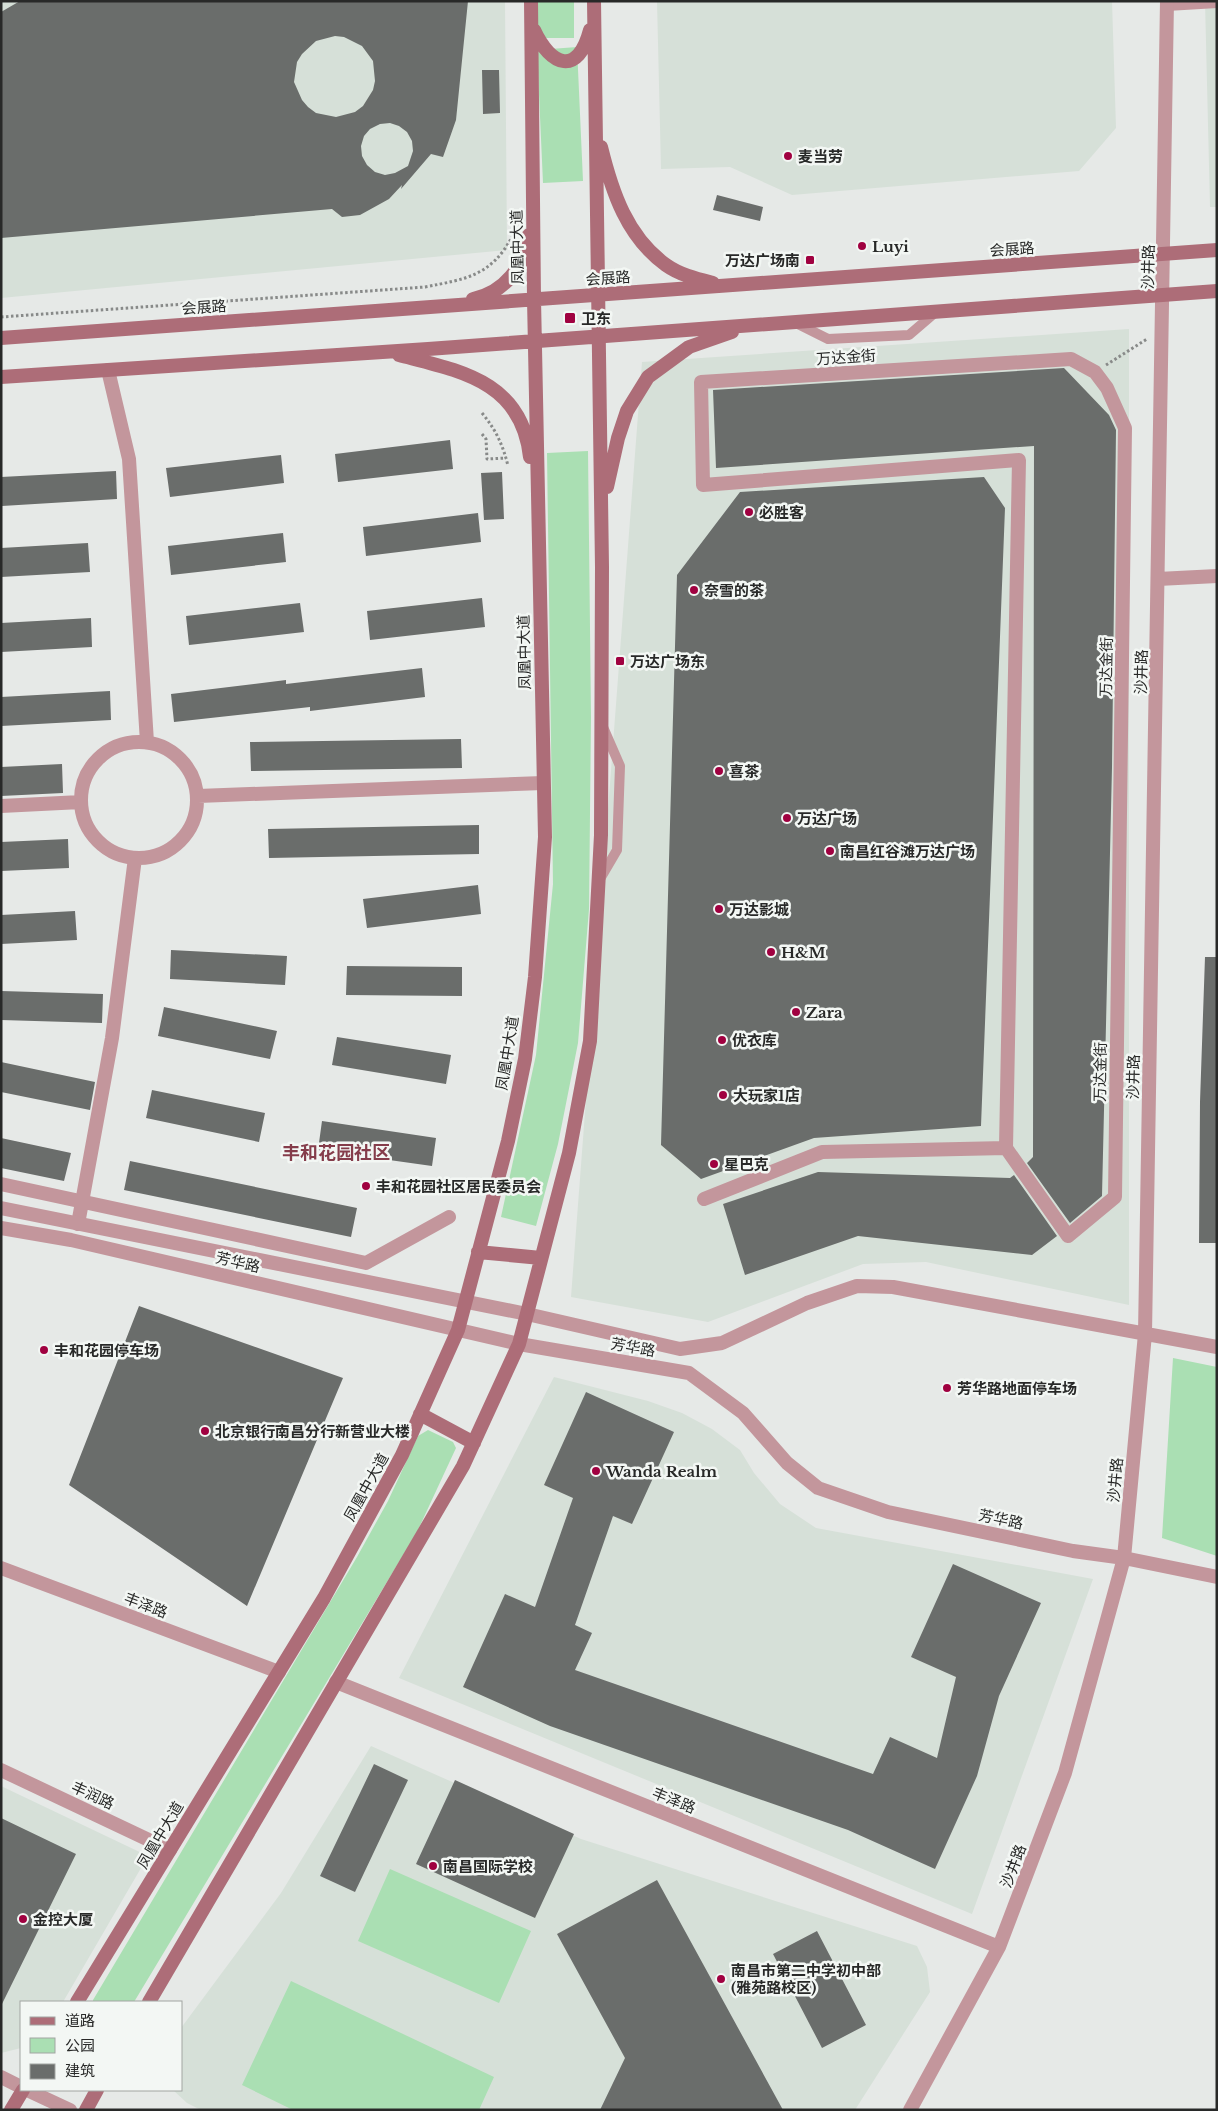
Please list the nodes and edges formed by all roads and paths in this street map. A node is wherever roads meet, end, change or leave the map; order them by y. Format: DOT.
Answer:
graph roads {
  1 [pos="531,1"];
  2 [pos="1217,1"];
  3 [pos="1167,2"];
  4 [pos="595,5"];
  5 [pos="531,25"];
  6 [pos="595,126"];
  7 [pos="533,194"];
  8 [pos="515,229"];
  9 [pos="1217,250"];
  10 [pos="1164,254"];
  11 [pos="720,286"];
  12 [pos="1217,291"];
  13 [pos="597,295"];
  14 [pos="1163,296"];
  15 [pos="534,299"];
  16 [pos="430,307"];
  17 [pos="938,311"];
  18 [pos="1,317"];
  19 [pos="793,322"];
  20 [pos="760,324"];
  21 [pos="598,337"];
  22 [pos="1,338"];
  23 [pos="1147,339"];
  24 [pos="535,341"];
  25 [pos="389,352"];
  26 [pos="108,370"];
  27 [pos="1095,372"];
  28 [pos="1,377"];
  29 [pos="482,413"];
  30 [pos="482,434"];
  31 [pos="506,458"];
  32 [pos="508,466"];
  33 [pos="602,510"];
  34 [pos="539,554"];
  35 [pos="1217,576"];
  36 [pos="1158,579"];
  37 [pos="602,723"];
  38 [pos="147,742"];
  39 [pos="543,783"];
  40 [pos="198,796"];
  41 [pos="81,802"];
  42 [pos="1,806"];
  43 [pos="136,858"];
  44 [pos="598,882"];
  45 [pos="1006,1148"];
  46 [pos="1,1184"];
  47 [pos="704,1199"];
  48 [pos="82,1202"];
  49 [pos="1,1208"];
  50 [pos="449,1217"];
  51 [pos="78,1224"];
  52 [pos="1,1228"];
  53 [pos="478,1252"];
  54 [pos="542,1258"];
  55 [pos="466,1302"];
  56 [pos="527,1314"];
  57 [pos="458,1330"];
  58 [pos="1145,1334"];
  59 [pos="519,1344"];
  60 [pos="1217,1347"];
  61 [pos="420,1414"];
  62 [pos="474,1443"];
  63 [pos="1124,1558"];
  64 [pos="1,1568"];
  65 [pos="1217,1577"];
  66 [pos="279,1672"];
  67 [pos="336,1682"];
  68 [pos="1,1770"];
  69 [pos="170,1850"];
  70 [pos="999,1947"];
  71 [pos="78,2001"];
  72 [pos="150,2001"];
  73 [pos="1,2077"];
  74 [pos="20,2087"];
  75 [pos="20,2091"];
  76 [pos="29,2091"];
  77 [pos="96,2091"];
  78 [pos="11,2110"];
  79 [pos="70,2110"];
  80 [pos="86,2110"];
  81 [pos="910,2110"];
  1 -- 5 [label="main road, 凤凰中大道"];
  2 -- 3 [label="street"];
  3 -- 10 [label="street, 沙井路"];
  4 -- 5 [label="main road"];
  4 -- 6 [label="main road"];
  5 -- 7 [label="main road, 凤凰中大道"];
  6 -- 11 [label="main road"];
  6 -- 13 [label="main road"];
  7 -- 15 [label="main road, 凤凰中大道"];
  7 -- 16 [label="main road"];
  8 -- 18 [label="path"];
  9 -- 10 [label="main road, 会展路"];
  10 -- 11 [label="main road, 会展路"];
  10 -- 14 [label="street, 沙井路"];
  11 -- 13 [label="main road, 会展路"];
  12 -- 14 [label="main road"];
  13 -- 15 [label="main road, 会展路"];
  13 -- 21 [label="main road"];
  14 -- 17 [label="main road"];
  14 -- 36 [label="street, 沙井路"];
  15 -- 16 [label="main road, 会展路"];
  15 -- 24 [label="main road, 凤凰中大道"];
  16 -- 22 [label="main road, 会展路"];
  17 -- 19 [label="main road"];
  17 -- 19 [label="lane"];
  19 -- 20 [label="main road"];
  20 -- 21 [label="main road"];
  20 -- 33 [label="main road"];
  21 -- 24 [label="main road"];
  21 -- 33 [label="main road"];
  23 -- 27 [label="path"];
  24 -- 25 [label="main road"];
  24 -- 34 [label="main road, 凤凰中大道"];
  25 -- 26 [label="main road"];
  25 -- 34 [label="main road"];
  26 -- 28 [label="main road"];
  26 -- 38 [label="street"];
  27 -- 45 [label="street, 万达金街"];
  27 -- 45 [label="street, 万达金街"];
  29 -- 31 [label="path"];
  30 -- 31 [label="path"];
  31 -- 32 [label="path"];
  33 -- 37 [label="main road"];
  34 -- 39 [label="main road, 凤凰中大道"];
  35 -- 36 [label="street"];
  36 -- 58 [label="street, 沙井路"];
  37 -- 44 [label="main road"];
  37 -- 44 [label="lane"];
  38 -- 40 [label="street"];
  38 -- 41 [label="street"];
  39 -- 40 [label="street"];
  39 -- 53 [label="main road, 凤凰中大道"];
  40 -- 43 [label="street"];
  41 -- 42 [label="street"];
  41 -- 43 [label="street"];
  43 -- 48 [label="street"];
  44 -- 54 [label="main road"];
  45 -- 47 [label="street"];
  46 -- 48 [label="street"];
  48 -- 50 [label="street"];
  48 -- 51 [label="street"];
  49 -- 51 [label="street, 芳华路"];
  51 -- 55 [label="street, 芳华路"];
  52 -- 57 [label="street, 芳华路"];
  53 -- 54 [label="main road"];
  53 -- 55 [label="main road, 凤凰中大道"];
  54 -- 56 [label="main road"];
  55 -- 56 [label="street, 芳华路"];
  55 -- 57 [label="main road, 凤凰中大道"];
  56 -- 58 [label="street, 芳华路"];
  56 -- 59 [label="main road"];
  57 -- 59 [label="street, 芳华路"];
  57 -- 61 [label="main road, 凤凰中大道"];
  58 -- 60 [label="street, 芳华路"];
  58 -- 63 [label="street, 沙井路"];
  59 -- 62 [label="main road"];
  59 -- 63 [label="street, 芳华路"];
  61 -- 62 [label="main road"];
  61 -- 66 [label="main road, 凤凰中大道"];
  62 -- 67 [label="main road"];
  63 -- 65 [label="street, 芳华路"];
  63 -- 70 [label="street, 沙井路"];
  64 -- 66 [label="street, 丰泽路"];
  66 -- 69 [label="main road, 凤凰中大道"];
  67 -- 70 [label="street, 丰泽路"];
  67 -- 72 [label="main road"];
  68 -- 69 [label="street, 丰润路"];
  69 -- 71 [label="main road, 凤凰中大道"];
  70 -- 81 [label="street, 沙井路"];
  73 -- 74 [label="street"];
  75 -- 78 [label="main road"];
  76 -- 79 [label="street"];
  77 -- 80 [label="main road"];
}
